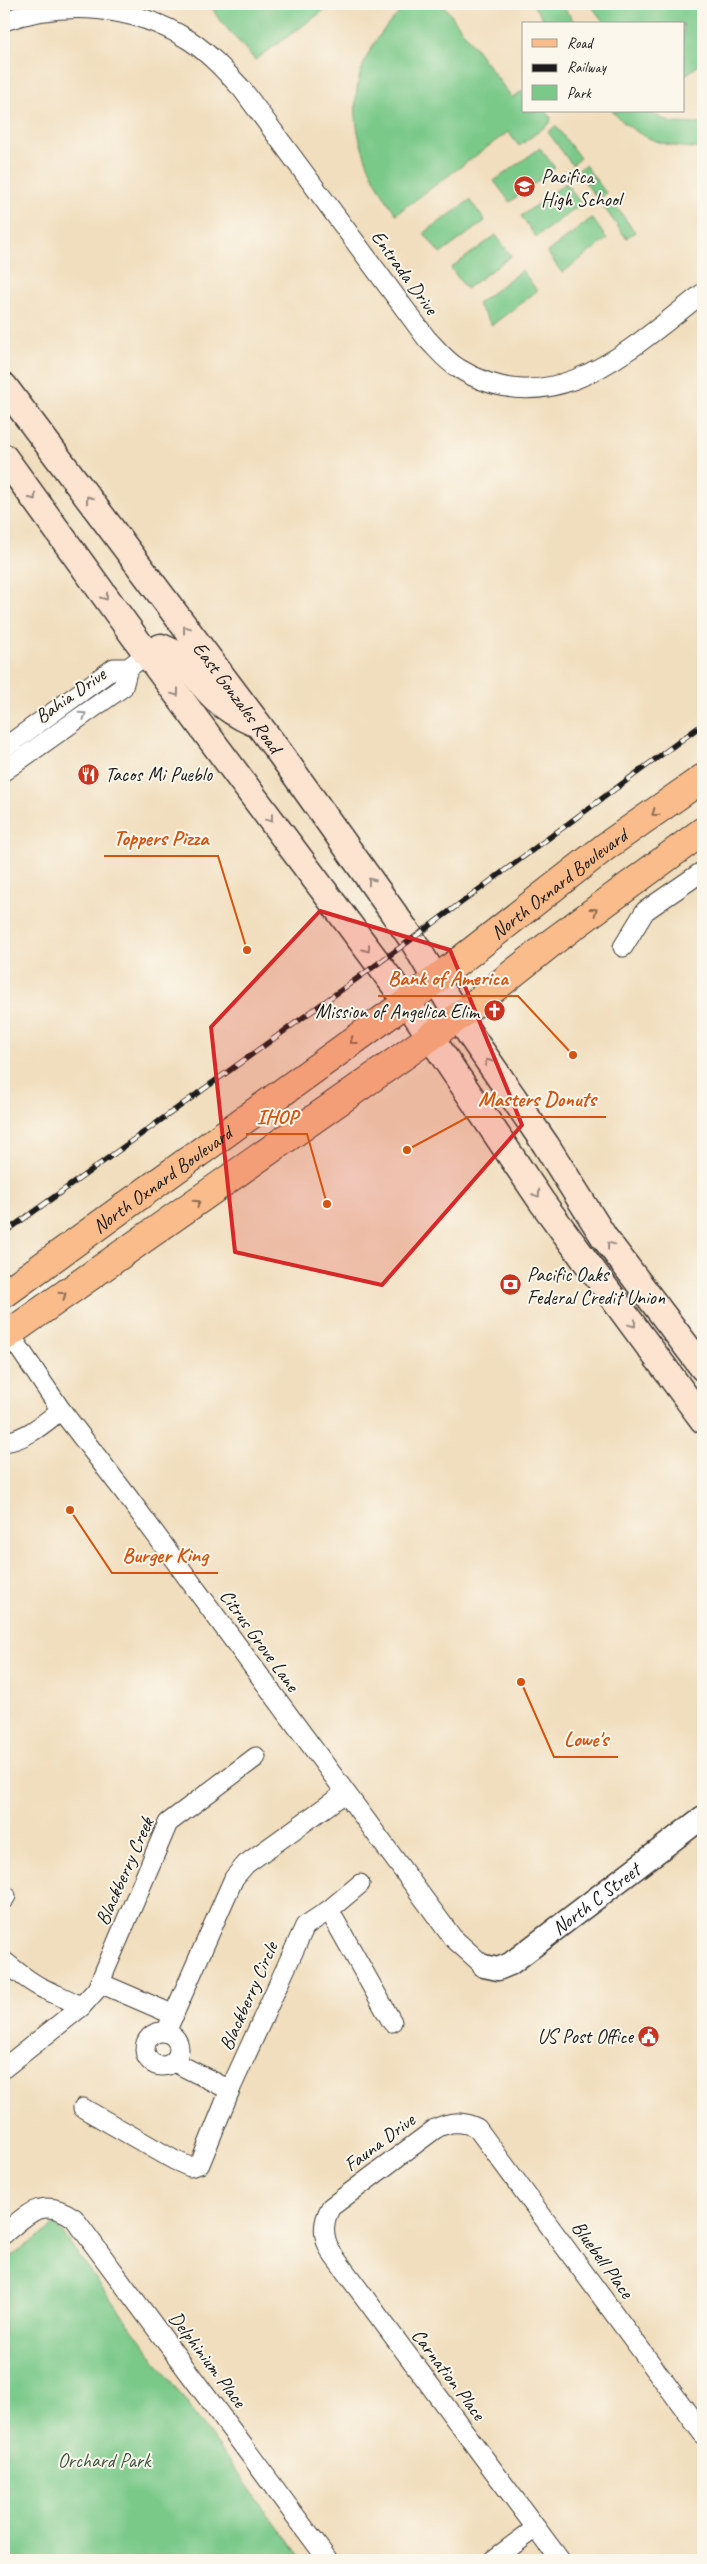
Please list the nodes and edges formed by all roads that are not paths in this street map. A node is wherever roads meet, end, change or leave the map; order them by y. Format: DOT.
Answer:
graph roads {
  1 [pos="125,11"];
  2 [pos="4,22"];
  3 [pos="4,35"];
  4 [pos="703,293"];
  5 [pos="4,386"];
  6 [pos="4,457"];
  7 [pos="137,661"];
  8 [pos="62,706"];
  9 [pos="259,726"];
  10 [pos="4,748"];
  11 [pos="4,761"];
  12 [pos="4,771"];
  13 [pos="703,778"];
  14 [pos="703,831"];
  15 [pos="703,871"];
  16 [pos="623,947"];
  17 [pos="437,979"];
  18 [pos="407,1002"];
  19 [pos="458,1017"];
  20 [pos="431,1037"];
  21 [pos="41,1267"];
  22 [pos="4,1294"];
  23 [pos="5,1334"];
  24 [pos="703,1368"];
  25 [pos="699,1404"];
  26 [pos="61,1410"];
  27 [pos="4,1442"];
  28 [pos="256,1757"];
  29 [pos="345,1793"];
  30 [pos="703,1817"];
  31 [pos="360,1884"];
  32 [pos="329,1910"];
  33 [pos="4,1961"];
  34 [pos="484,1966"];
  35 [pos="100,1983"];
  36 [pos="81,2007"];
  37 [pos="392,2022"];
  38 [pos="170,2023"];
  39 [pos="174,2062"];
  40 [pos="4,2068"];
  41 [pos="230,2090"];
  42 [pos="83,2108"];
  43 [pos="459,2122"];
  44 [pos="331,2207"];
  45 [pos="4,2234"];
  46 [pos="703,2434"];
  47 [pos="536,2528"];
  48 [pos="328,2560"];
  49 [pos="493,2560"];
  50 [pos="560,2560"];
  1 -- 2 [label="street, Entrada Drive"];
  1 -- 3 [label="street, Entrada Drive"];
  1 -- 4 [label="street, Entrada Drive"];
  9 -- 5 [label="main road, East Gonzales Road, one-way"];
  6 -- 7 [label="main road, one-way"];
  7 -- 8 [label="street, Bahia Drive"];
  7 -- 9 [label="main road"];
  12 -- 7 [label="street, Bahia Drive, one-way"];
  7 -- 18 [label="main road, one-way"];
  8 -- 10 [label="street, Bahia Drive"];
  8 -- 11 [label="street"];
  17 -- 9 [label="main road, East Gonzales Road, one-way"];
  13 -- 17 [label="main road, North Oxnard Boulevard, one-way"];
  19 -- 14 [label="main road, North Oxnard Boulevard, one-way"];
  15 -- 16 [label="street"];
  17 -- 18 [label="main road, North Oxnard Boulevard"];
  17 -- 19 [label="main road, East Gonzales Road"];
  18 -- 20 [label="main road"];
  18 -- 21 [label="main road, North Oxnard Boulevard, one-way"];
  19 -- 20 [label="main road, North Oxnard Boulevard"];
  24 -- 19 [label="main road, East Gonzales Road, one-way"];
  23 -- 20 [label="main road, North Oxnard Boulevard, one-way"];
  20 -- 25 [label="main road, one-way"];
  21 -- 22 [label="main road, North Oxnard Boulevard"];
  21 -- 23 [label="main road"];
  23 -- 26 [label="street, Citrus Grove Lane"];
  26 -- 27 [label="street"];
  26 -- 29 [label="street, Citrus Grove Lane"];
  28 -- 35 [label="street, Blackberry Creek"];
  29 -- 34 [label="street, Citrus Grove Lane"];
  29 -- 38 [label="street"];
  30 -- 34 [label="street, North C Street"];
  31 -- 32 [label="street, Blackberry Circle"];
  32 -- 37 [label="street"];
  32 -- 41 [label="street, Blackberry Circle"];
  33 -- 36 [label="street"];
  35 -- 36 [label="street, Blackberry Creek"];
  35 -- 38 [label="street"];
  36 -- 40 [label="street, Blackberry Creek"];
  38 -- 39 [label="street"];
  38 -- 39 [label="street"];
  39 -- 41 [label="street"];
  41 -- 42 [label="street"];
  43 -- 44 [label="street, Fauna Drive"];
  43 -- 46 [label="street, Bluebell Place"];
  44 -- 47 [label="street, Carnation Place"];
  45 -- 48 [label="street, Delphinium Place"];
  47 -- 49 [label="street"];
  47 -- 50 [label="street, Carnation Place"];
}
